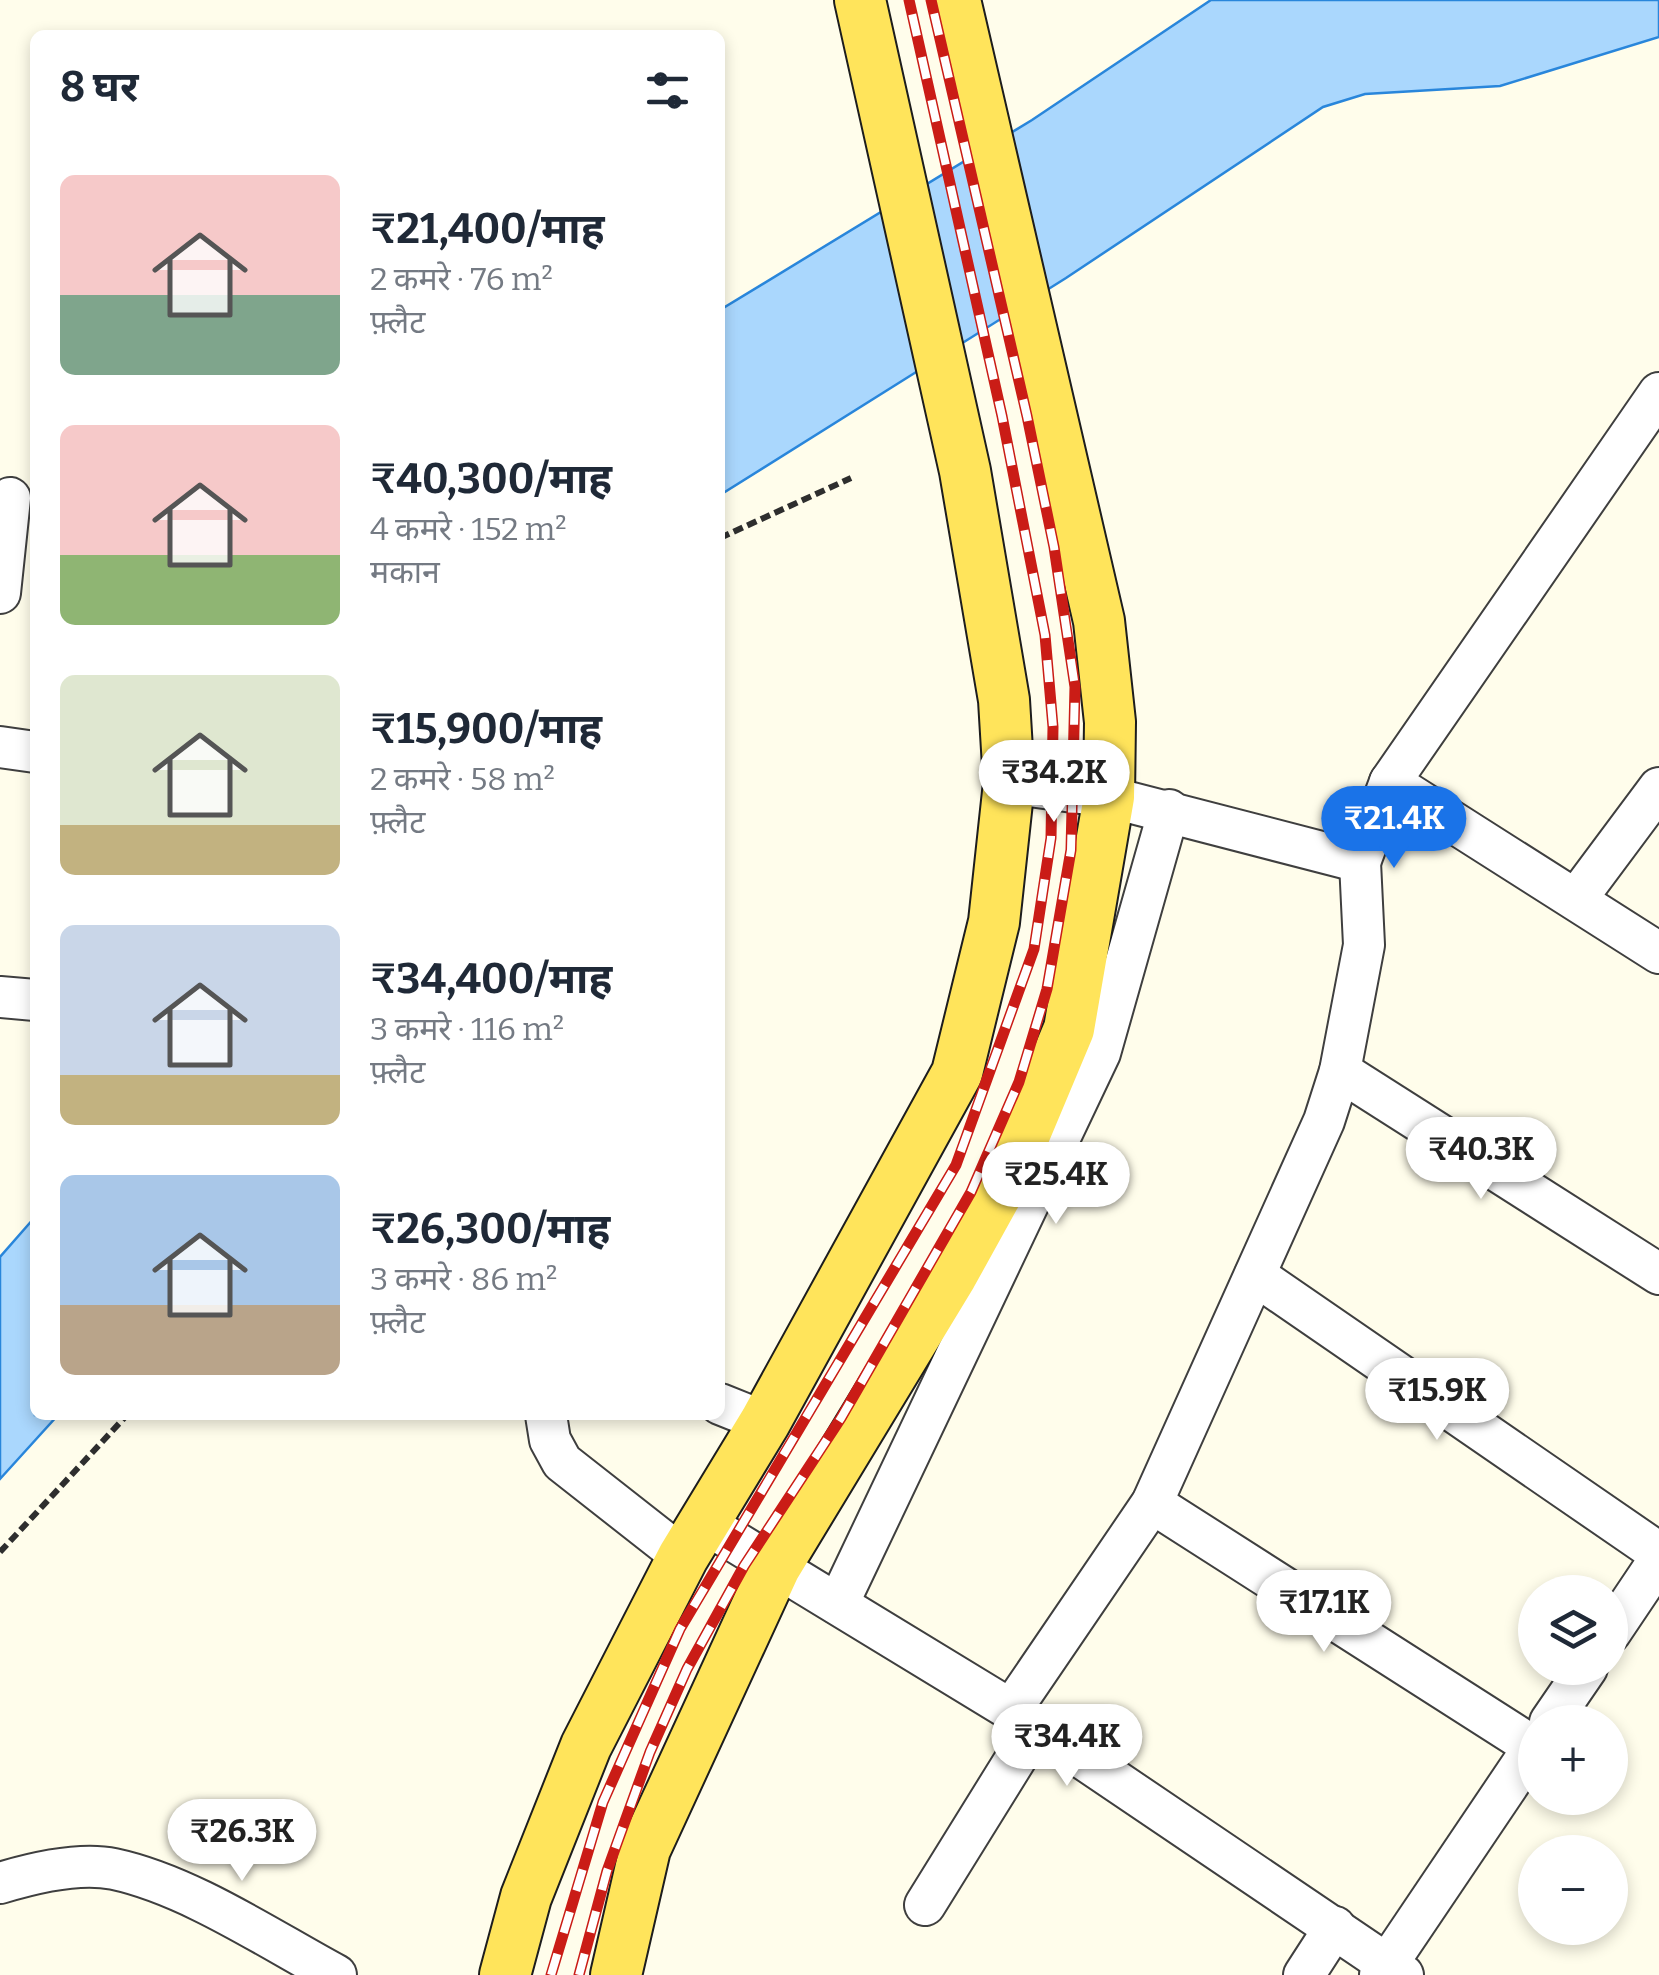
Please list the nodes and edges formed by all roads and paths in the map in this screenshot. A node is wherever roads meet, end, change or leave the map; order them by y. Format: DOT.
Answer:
graph roads {
  1 [pos="860,0"];
  2 [pos="955,0"];
  3 [pos="1659,393"];
  4 [pos="851,478"];
  5 [pos="15,498"];
  6 [pos="725,536"];
  7 [pos="0,594"];
  8 [pos="0,747"];
  9 [pos="30,751"];
  10 [pos="1390,782"];
  11 [pos="1008,783"];
  12 [pos="1659,788"];
  13 [pos="1109,796"];
  14 [pos="1169,810"];
  15 [pos="1360,862"];
  16 [pos="1577,898"];
  17 [pos="1659,953"];
  18 [pos="0,997"];
  19 [pos="30,1000"];
  20 [pos="1340,1072"];
  21 [pos="1659,1274"];
  22 [pos="1255,1275"];
  23 [pos="742,1413"];
  24 [pos="122,1420"];
  25 [pos="547,1420"];
  26 [pos="1152,1503"];
  27 [pos="694,1540"];
  28 [pos="0,1552"];
  29 [pos="1659,1557"];
  30 [pos="775,1567"];
  31 [pos="838,1604"];
  32 [pos="1628,1605"];
  33 [pos="1024,1718"];
  34 [pos="1518,1736"];
  35 [pos="1518,1771"];
  36 [pos="0,1883"];
  37 [pos="924,1904"];
  38 [pos="1335,1926"];
  39 [pos="1391,1971"];
  40 [pos="336,1975"];
  41 [pos="505,1975"];
  42 [pos="616,1975"];
  43 [pos="1304,1975"];
  1 -- 11 [label="main road"];
  2 -- 13 [label="main road"];
  3 -- 10 [label="street"];
  4 -- 6 [label="path"];
  5 -- 7 [label="street"];
  8 -- 9 [label="street"];
  10 -- 15 [label="street"];
  10 -- 16 [label="street"];
  11 -- 13 [label="street"];
  11 -- 23 [label="main road"];
  12 -- 16 [label="street"];
  13 -- 14 [label="street"];
  13 -- 30 [label="main road"];
  14 -- 15 [label="street"];
  14 -- 31 [label="street"];
  15 -- 20 [label="street"];
  16 -- 17 [label="street"];
  18 -- 19 [label="street"];
  20 -- 21 [label="street"];
  20 -- 22 [label="street"];
  22 -- 26 [label="street"];
  22 -- 29 [label="street"];
  23 -- 27 [label="main road"];
  24 -- 28 [label="path"];
  25 -- 27 [label="street"];
  26 -- 33 [label="street"];
  26 -- 34 [label="street"];
  27 -- 30 [label="street"];
  27 -- 41 [label="main road"];
  29 -- 32 [label="street"];
  30 -- 31 [label="street"];
  30 -- 42 [label="main road"];
  31 -- 33 [label="street"];
  33 -- 37 [label="street"];
  33 -- 38 [label="street"];
  35 -- 39 [label="street"];
  36 -- 40 [label="street"];
  38 -- 39 [label="street"];
  38 -- 43 [label="street"];
}
